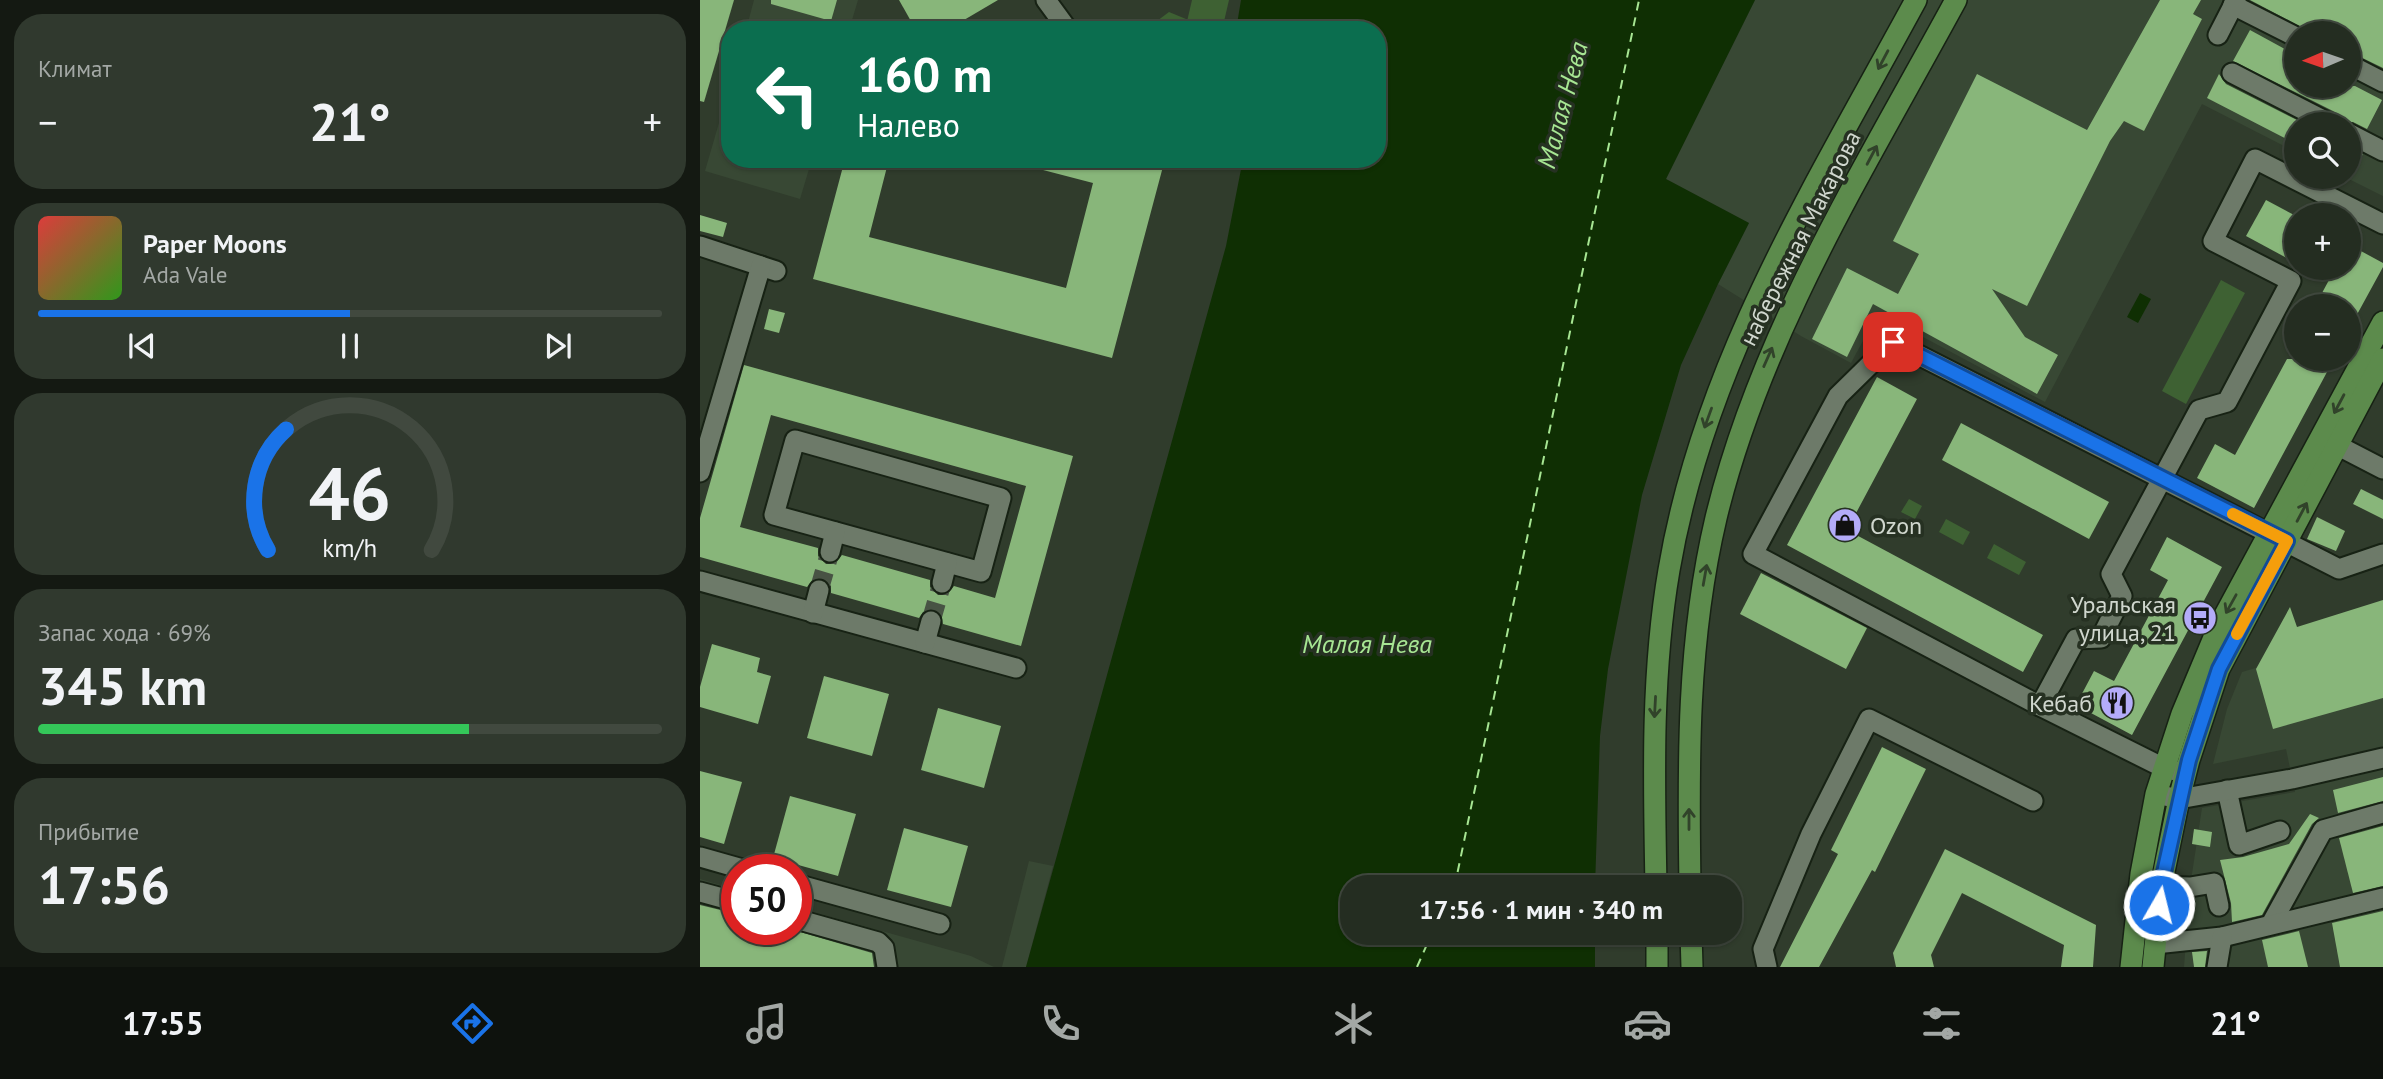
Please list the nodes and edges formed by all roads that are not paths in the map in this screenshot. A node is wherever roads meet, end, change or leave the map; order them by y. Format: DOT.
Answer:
graph roads {
  1 [pos="1046,0"];
  2 [pos="1916,0"];
  3 [pos="1956,0"];
  4 [pos="2235,3"];
  5 [pos="1061,21"];
  6 [pos="2284,30"];
  7 [pos="2218,35"];
  8 [pos="2361,71"];
  9 [pos="2232,73"];
  10 [pos="2383,82"];
  11 [pos="2308,112"];
  12 [pos="2361,140"];
  13 [pos="2383,151"];
  14 [pos="2383,224"];
  15 [pos="700,246"];
  16 [pos="2383,322"];
  17 [pos="2383,359"];
  18 [pos="2377,386"];
  19 [pos="2329,442"];
  20 [pos="2383,469"];
  21 [pos="700,472"];
  22 [pos="2163,478"];
  23 [pos="835,532"];
  24 [pos="2279,536"];
  25 [pos="830,552"];
  26 [pos="2383,554"];
  27 [pos="947,563"];
  28 [pos="700,582"];
  29 [pos="942,583"];
  30 [pos="819,590"];
  31 [pos="813,613"];
  32 [pos="931,621"];
  33 [pos="925,643"];
  34 [pos="1016,668"];
  35 [pos="2040,706"];
  36 [pos="2383,758"];
  37 [pos="2164,768"];
  38 [pos="2186,774"];
  39 [pos="2227,790"];
  40 [pos="2156,794"];
  41 [pos="2179,799"];
  42 [pos="2033,801"];
  43 [pos="2383,813"];
  44 [pos="2280,831"];
  45 [pos="700,857"];
  46 [pos="721,863"];
  47 [pos="1656,875"];
  48 [pos="1690,875"];
  49 [pos="2161,886"];
  50 [pos="812,888"];
  51 [pos="700,892"];
  52 [pos="721,898"];
  53 [pos="2383,898"];
  54 [pos="2219,906"];
  55 [pos="812,923"];
  56 [pos="940,924"];
  57 [pos="2271,924"];
  58 [pos="2222,937"];
  59 [pos="2155,944"];
  60 [pos="1657,945"];
  61 [pos="1691,945"];
  62 [pos="887,967"];
  63 [pos="1657,967"];
  64 [pos="1692,967"];
  65 [pos="1766,967"];
  66 [pos="2131,967"];
  67 [pos="2153,967"];
  68 [pos="2217,967"];
  1 -- 5 [label="lane"];
  2 -- 47 [label="main road, набережная Макарова, one-way"];
  48 -- 3 [label="main road, набережная Макарова, one-way"];
  4 -- 6 [label="lane"];
  4 -- 7 [label="lane"];
  8 -- 10 [label="lane"];
  9 -- 11 [label="lane"];
  12 -- 13 [label="lane"];
  14 -- 22 [label="lane"];
  15 -- 21 [label="lane"];
  16 -- 19 [label="main road, one-way"];
  17 -- 18 [label="main road"];
  18 -- 19 [label="main road"];
  19 -- 20 [label="lane"];
  19 -- 24 [label="main road"];
  22 -- 24 [label="lane"];
  22 -- 35 [label="lane"];
  22 -- 35 [label="lane"];
  23 -- 25 [label="lane"];
  23 -- 27 [label="lane"];
  23 -- 27 [label="lane"];
  24 -- 26 [label="lane"];
  24 -- 37 [label="main road, one-way"];
  24 -- 38 [label="main road"];
  27 -- 29 [label="lane"];
  28 -- 31 [label="lane"];
  30 -- 31 [label="lane"];
  31 -- 33 [label="lane"];
  32 -- 33 [label="lane"];
  33 -- 34 [label="lane"];
  35 -- 37 [label="lane"];
  36 -- 39 [label="lane"];
  37 -- 38 [label="lane"];
  37 -- 40 [label="main road"];
  38 -- 41 [label="main road"];
  39 -- 41 [label="lane"];
  39 -- 44 [label="lane"];
  40 -- 41 [label="lane"];
  40 -- 66 [label="main road"];
  41 -- 49 [label="main road"];
  42 -- 65 [label="lane"];
  43 -- 57 [label="lane"];
  45 -- 46 [label="lane"];
  49 -- 54 [label="lane"];
  49 -- 59 [label="main road"];
  50 -- 56 [label="lane"];
  51 -- 52 [label="lane"];
  53 -- 57 [label="lane"];
  55 -- 62 [label="lane"];
  57 -- 58 [label="lane"];
  58 -- 59 [label="lane"];
  58 -- 68 [label="lane"];
  59 -- 67 [label="main road"];
  60 -- 63 [label="main road"];
  61 -- 64 [label="main road"];
}
